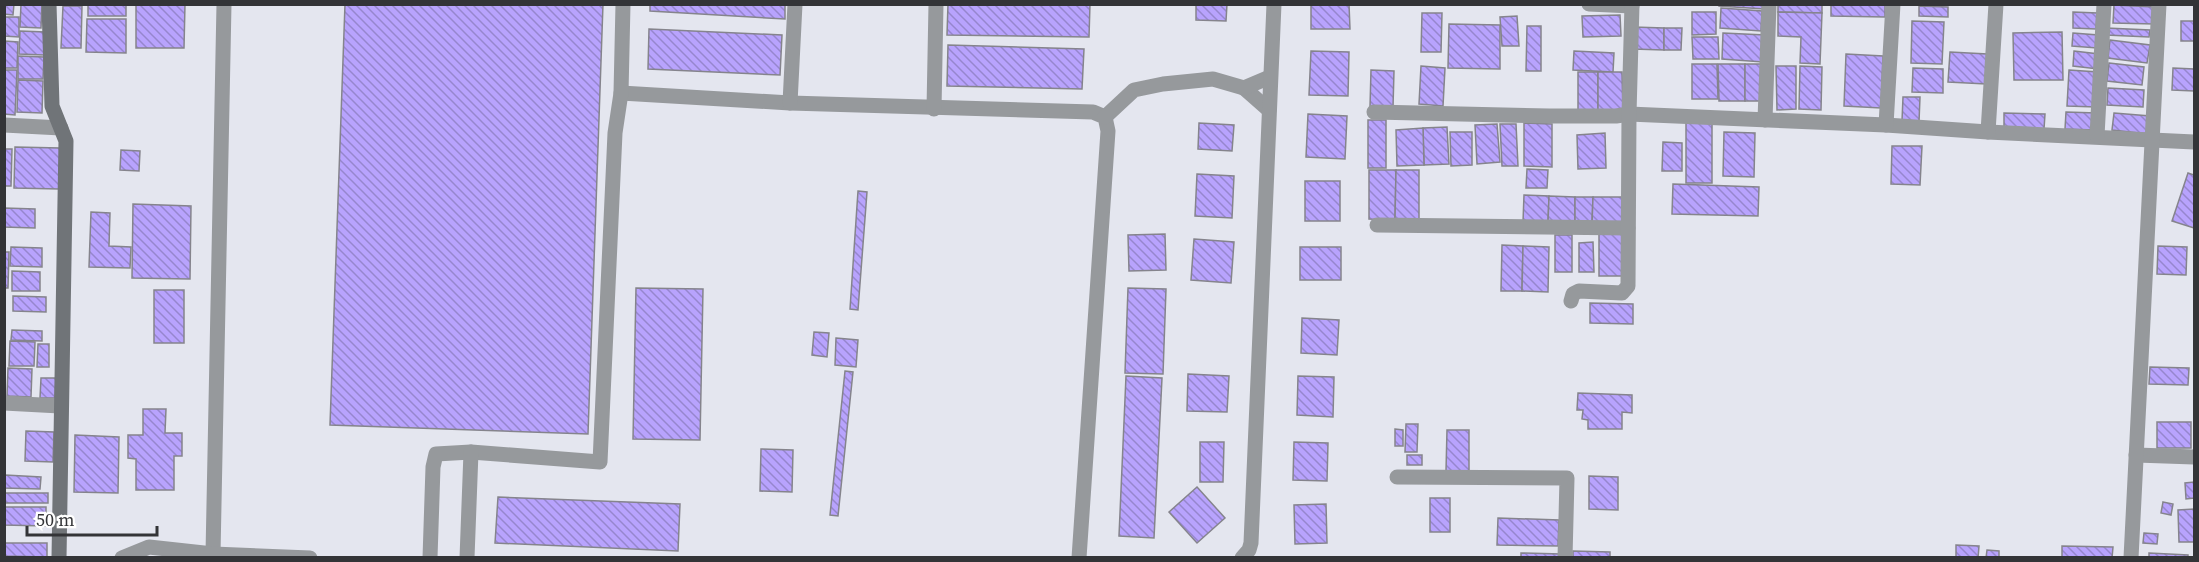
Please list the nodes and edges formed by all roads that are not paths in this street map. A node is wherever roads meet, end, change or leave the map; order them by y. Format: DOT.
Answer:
graph roads {
  1 [pos="50,4"];
  2 [pos="224,4"];
  3 [pos="623,4"];
  4 [pos="795,4"];
  5 [pos="936,4"];
  6 [pos="1274,4"];
  7 [pos="1589,4"];
  8 [pos="1769,4"];
  9 [pos="1893,4"];
  10 [pos="1996,4"];
  11 [pos="2104,4"];
  12 [pos="2159,4"];
  13 [pos="1632,5"];
  14 [pos="1270,77"];
  15 [pos="1244,88"];
  16 [pos="621,93"];
  17 [pos="790,103"];
  18 [pos="934,109"];
  19 [pos="1269,110"];
  20 [pos="1374,112"];
  21 [pos="1629,114"];
  22 [pos="1105,117"];
  23 [pos="1765,120"];
  24 [pos="1886,125"];
  25 [pos="4,126"];
  26 [pos="61,128"];
  27 [pos="1988,132"];
  28 [pos="2097,136"];
  29 [pos="2152,140"];
  30 [pos="2194,142"];
  31 [pos="1377,225"];
  32 [pos="1628,228"];
  33 [pos="1571,301"];
  34 [pos="4,403"];
  35 [pos="60,406"];
  36 [pos="471,452"];
  37 [pos="2136,455"];
  38 [pos="2194,457"];
  39 [pos="1397,477"];
  40 [pos="213,554"];
  41 [pos="59,558"];
  42 [pos="122,558"];
  43 [pos="310,558"];
  44 [pos="430,558"];
  45 [pos="467,558"];
  46 [pos="1079,558"];
  47 [pos="1242,558"];
  48 [pos="1565,558"];
  49 [pos="2131,558"];
  1 -- 26 [label="street"];
  2 -- 40 [label="street"];
  3 -- 16 [label="street"];
  4 -- 17 [label="street"];
  5 -- 18 [label="street"];
  6 -- 14 [label="street"];
  7 -- 13 [label="street"];
  8 -- 23 [label="street"];
  9 -- 24 [label="street"];
  10 -- 27 [label="street"];
  11 -- 28 [label="street"];
  12 -- 29 [label="street"];
  13 -- 21 [label="street"];
  14 -- 15 [label="street"];
  14 -- 19 [label="street"];
  15 -- 19 [label="street"];
  15 -- 22 [label="street"];
  16 -- 17 [label="street"];
  16 -- 36 [label="street"];
  17 -- 18 [label="street"];
  18 -- 22 [label="street"];
  19 -- 47 [label="street"];
  20 -- 21 [label="street"];
  21 -- 23 [label="street"];
  21 -- 32 [label="street"];
  22 -- 46 [label="street"];
  23 -- 24 [label="street"];
  24 -- 27 [label="street"];
  25 -- 26 [label="street"];
  26 -- 35 [label="street"];
  27 -- 28 [label="street"];
  28 -- 29 [label="street"];
  29 -- 30 [label="street"];
  29 -- 37 [label="street"];
  31 -- 32 [label="street"];
  32 -- 33 [label="street"];
  34 -- 35 [label="street"];
  35 -- 41 [label="street"];
  36 -- 44 [label="street"];
  36 -- 45 [label="street"];
  37 -- 38 [label="street"];
  37 -- 49 [label="street"];
  39 -- 48 [label="street"];
  40 -- 42 [label="street"];
  40 -- 43 [label="street"];
}
